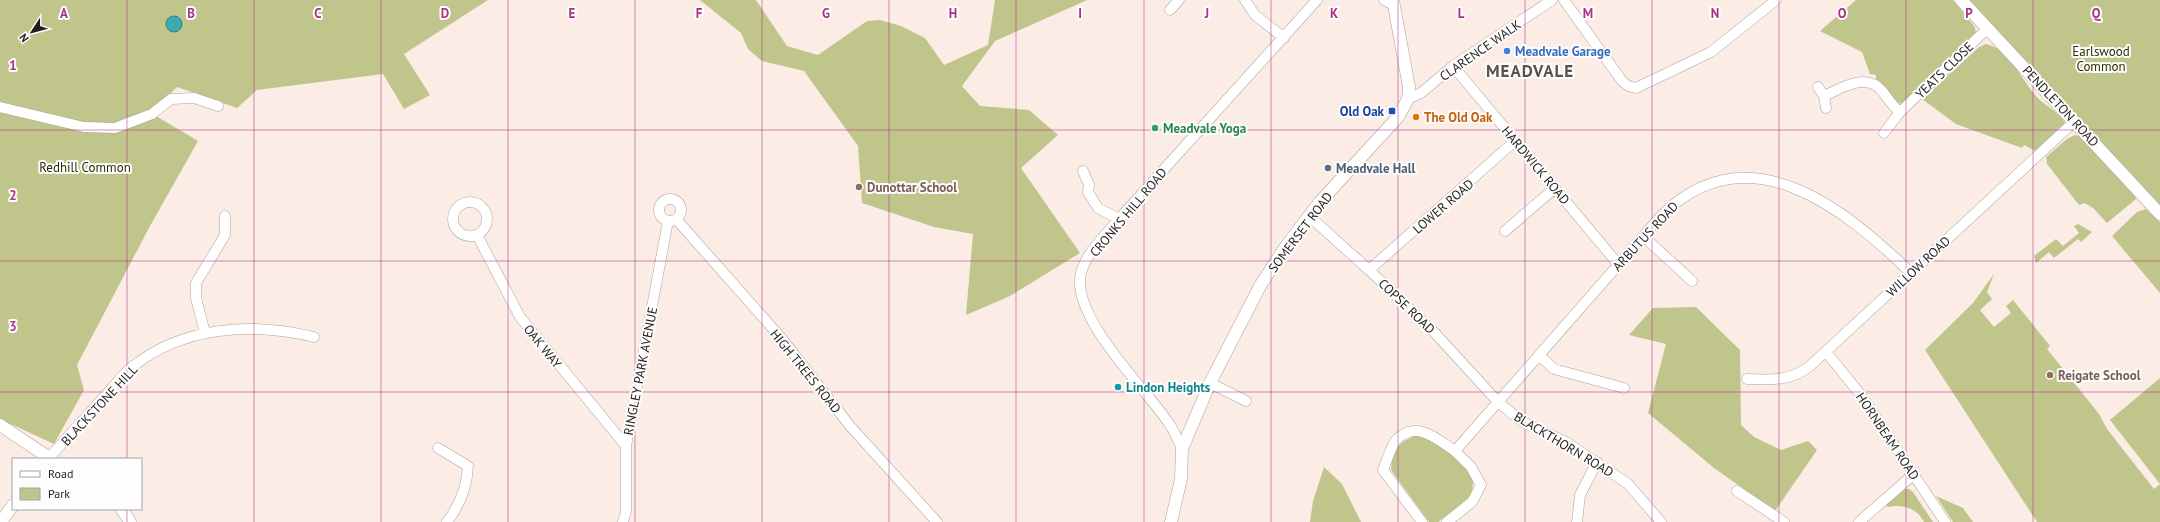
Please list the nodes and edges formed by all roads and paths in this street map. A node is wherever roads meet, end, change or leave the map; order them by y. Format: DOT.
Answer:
graph roads {
  1 [pos="1179,0"];
  2 [pos="1245,0"];
  3 [pos="1317,0"];
  4 [pos="1552,0"];
  5 [pos="1564,0"];
  6 [pos="1776,0"];
  7 [pos="1961,0"];
  8 [pos="1390,1"];
  9 [pos="1170,10"];
  10 [pos="1988,28"];
  11 [pos="1284,38"];
  12 [pos="1453,66"];
  13 [pos="1818,87"];
  14 [pos="1824,96"];
  15 [pos="1408,99"];
  16 [pos="218,106"];
  17 [pos="0,107"];
  18 [pos="1826,108"];
  19 [pos="1900,112"];
  20 [pos="2075,121"];
  21 [pos="1884,133"];
  22 [pos="1516,141"];
  23 [pos="1083,171"];
  24 [pos="1555,188"];
  25 [pos="2160,214"];
  26 [pos="225,216"];
  27 [pos="1309,216"];
  28 [pos="1119,219"];
  29 [pos="672,220"];
  30 [pos="1505,231"];
  31 [pos="476,235"];
  32 [pos="1643,236"];
  33 [pos="1618,264"];
  34 [pos="1369,270"];
  35 [pos="1912,273"];
  36 [pos="1692,281"];
  37 [pos="205,333"];
  38 [pos="314,337"];
  39 [pos="1826,352"];
  40 [pos="1539,356"];
  41 [pos="1747,380"];
  42 [pos="1210,383"];
  43 [pos="1624,388"];
  44 [pos="1246,400"];
  45 [pos="1498,402"];
  46 [pos="0,425"];
  47 [pos="626,446"];
  48 [pos="438,448"];
  49 [pos="1182,449"];
  50 [pos="1455,451"];
  51 [pos="45,457"];
  52 [pos="1597,462"];
  53 [pos="1914,474"];
  54 [pos="1737,491"];
  55 [pos="12,507"];
  56 [pos="123,510"];
  57 [pos="0,522"];
  58 [pos="130,522"];
  59 [pos="446,522"];
  60 [pos="623,522"];
  61 [pos="937,522"];
  62 [pos="1171,522"];
  63 [pos="1422,522"];
  64 [pos="1447,522"];
  65 [pos="1577,522"];
  66 [pos="1662,522"];
  67 [pos="1784,522"];
  68 [pos="1859,522"];
  69 [pos="1945,522"];
  1 -- 9 [label="street"];
  2 -- 11 [label="street"];
  3 -- 11 [label="street, CRONKS HILL ROAD"];
  4 -- 12 [label="street, CLARENCE WALK"];
  5 -- 6 [label="street"];
  7 -- 10 [label="street, PENDLETON ROAD"];
  8 -- 15 [label="street"];
  10 -- 19 [label="street, YEATS CLOSE"];
  10 -- 20 [label="street, PENDLETON ROAD"];
  11 -- 28 [label="street, CRONKS HILL ROAD"];
  12 -- 15 [label="street, CLARENCE WALK"];
  12 -- 22 [label="street, HARDWICK ROAD"];
  13 -- 14 [label="street"];
  14 -- 18 [label="street"];
  14 -- 19 [label="street"];
  15 -- 27 [label="street, SOMERSET ROAD"];
  16 -- 17 [label="street"];
  19 -- 21 [label="street, YEATS CLOSE"];
  20 -- 25 [label="street, PENDLETON ROAD"];
  20 -- 35 [label="street, WILLOW ROAD"];
  22 -- 24 [label="street, HARDWICK ROAD"];
  22 -- 34 [label="street, LOWER ROAD"];
  23 -- 28 [label="street"];
  24 -- 30 [label="street"];
  24 -- 33 [label="street, HARDWICK ROAD"];
  26 -- 37 [label="street"];
  27 -- 34 [label="street, COPSE ROAD"];
  27 -- 42 [label="street, SOMERSET ROAD"];
  28 -- 49 [label="street, CRONKS HILL ROAD"];
  29 -- 47 [label="street, RINGLEY PARK AVENUE"];
  29 -- 61 [label="street, HIGH TREES ROAD"];
  31 -- 47 [label="street, OAK WAY"];
  32 -- 33 [label="street, ARBUTUS ROAD"];
  32 -- 35 [label="street, ARBUTUS ROAD"];
  32 -- 36 [label="street"];
  33 -- 40 [label="street, ARBUTUS ROAD"];
  34 -- 45 [label="street, COPSE ROAD"];
  35 -- 39 [label="street, WILLOW ROAD"];
  37 -- 38 [label="street, BLACKSTONE HILL"];
  37 -- 51 [label="street, BLACKSTONE HILL"];
  39 -- 41 [label="street, WILLOW ROAD"];
  39 -- 53 [label="street, HORNBEAM ROAD"];
  40 -- 43 [label="street"];
  40 -- 45 [label="street, ARBUTUS ROAD"];
  42 -- 44 [label="street"];
  42 -- 49 [label="street, SOMERSET ROAD"];
  45 -- 50 [label="street, ARBUTUS ROAD"];
  45 -- 52 [label="street, BLACKTHORN ROAD"];
  46 -- 51 [label="street"];
  47 -- 60 [label="street, RINGLEY PARK AVENUE"];
  48 -- 59 [label="street"];
  49 -- 62 [label="street"];
  50 -- 63 [label="street"];
  50 -- 64 [label="street"];
  52 -- 65 [label="street"];
  52 -- 66 [label="street, BLACKTHORN ROAD"];
  53 -- 68 [label="street"];
  53 -- 69 [label="street, HORNBEAM ROAD"];
  54 -- 67 [label="street"];
  55 -- 57 [label="street"];
  56 -- 58 [label="street"];
}
